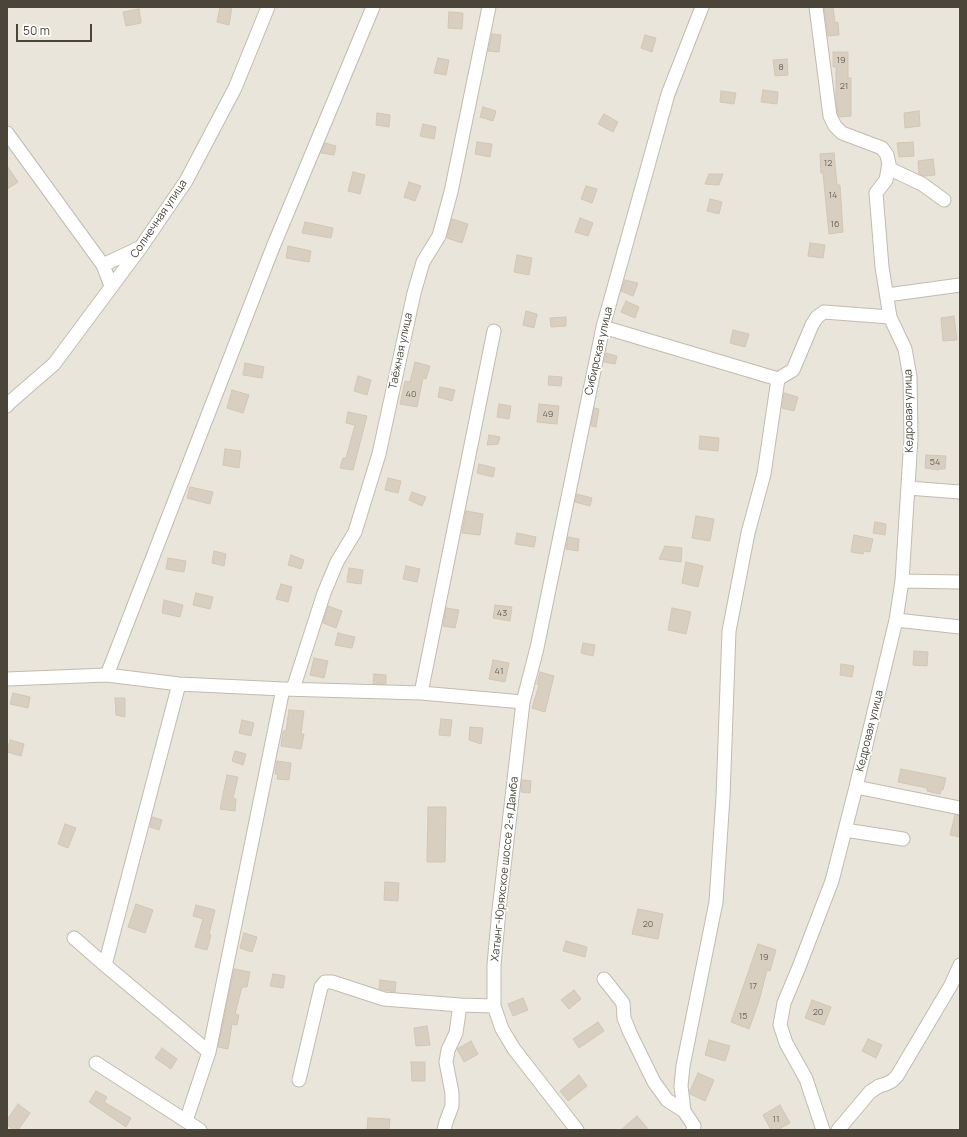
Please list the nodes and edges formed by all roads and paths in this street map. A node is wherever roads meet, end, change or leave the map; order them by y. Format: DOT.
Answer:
graph roads {
  1 [pos="268,7"];
  2 [pos="373,7"];
  3 [pos="489,7"];
  4 [pos="702,7"];
  5 [pos="816,7"];
  6 [pos="7,133"];
  7 [pos="888,168"];
  8 [pos="944,200"];
  9 [pos="141,247"];
  10 [pos="103,265"];
  11 [pos="960,285"];
  12 [pos="111,286"];
  13 [pos="887,296"];
  14 [pos="890,317"];
  15 [pos="603,327"];
  16 [pos="494,331"];
  17 [pos="778,379"];
  18 [pos="8,403"];
  19 [pos="908,488"];
  20 [pos="960,492"];
  21 [pos="902,581"];
  22 [pos="960,582"];
  23 [pos="896,620"];
  24 [pos="960,627"];
  25 [pos="107,675"];
  26 [pos="7,679"];
  27 [pos="179,684"];
  28 [pos="288,689"];
  29 [pos="421,692"];
  30 [pos="524,702"];
  31 [pos="856,787"];
  32 [pos="960,808"];
  33 [pos="845,830"];
  34 [pos="903,838"];
  35 [pos="74,938"];
  36 [pos="105,965"];
  37 [pos="960,965"];
  38 [pos="604,979"];
  39 [pos="460,1005"];
  40 [pos="494,1006"];
  41 [pos="209,1052"];
  42 [pos="96,1063"];
  43 [pos="299,1080"];
  44 [pos="684,1112"];
  45 [pos="186,1121"];
  46 [pos="200,1130"];
  47 [pos="444,1130"];
  48 [pos="577,1130"];
  49 [pos="694,1130"];
  50 [pos="823,1130"];
  51 [pos="838,1130"];
  1 -- 9 [label="street, Солнечная улица"];
  2 -- 25 [label="street"];
  3 -- 28 [label="street, Таёжная улица"];
  4 -- 15 [label="street, Сибирская улица"];
  5 -- 7 [label="street"];
  6 -- 10 [label="street"];
  7 -- 8 [label="street"];
  7 -- 13 [label="street, Кедровая улица"];
  9 -- 10 [label="street"];
  9 -- 12 [label="street, Солнечная улица"];
  10 -- 12 [label="street"];
  11 -- 13 [label="street"];
  12 -- 18 [label="street, Солнечная улица"];
  13 -- 14 [label="street, Кедровая улица"];
  14 -- 17 [label="street"];
  14 -- 19 [label="street, Кедровая улица"];
  15 -- 17 [label="street"];
  15 -- 30 [label="street, Сибирская улица"];
  16 -- 29 [label="street"];
  17 -- 44 [label="street"];
  19 -- 20 [label="street"];
  19 -- 21 [label="street, Кедровая улица"];
  21 -- 22 [label="street"];
  21 -- 23 [label="street, Кедровая улица"];
  23 -- 24 [label="street"];
  23 -- 31 [label="street, Кедровая улица"];
  25 -- 26 [label="street"];
  25 -- 27 [label="street"];
  27 -- 28 [label="street"];
  27 -- 36 [label="street"];
  28 -- 29 [label="street"];
  28 -- 41 [label="street, Таёжная улица"];
  29 -- 30 [label="street"];
  30 -- 40 [label="street, Хатынг-Юряхское шоссе 2-я Дамба"];
  31 -- 32 [label="street"];
  31 -- 33 [label="street, Кедровая улица"];
  33 -- 34 [label="street"];
  33 -- 50 [label="street, Кедровая улица"];
  35 -- 36 [label="street"];
  36 -- 41 [label="street"];
  37 -- 51 [label="street"];
  38 -- 44 [label="street"];
  39 -- 40 [label="street"];
  39 -- 43 [label="street"];
  39 -- 47 [label="street"];
  40 -- 48 [label="street, Хатынг-Юряхское шоссе 2-я Дамба"];
  41 -- 45 [label="street, Таёжная улица"];
  42 -- 45 [label="street"];
  44 -- 49 [label="street"];
  45 -- 46 [label="street"];
}
